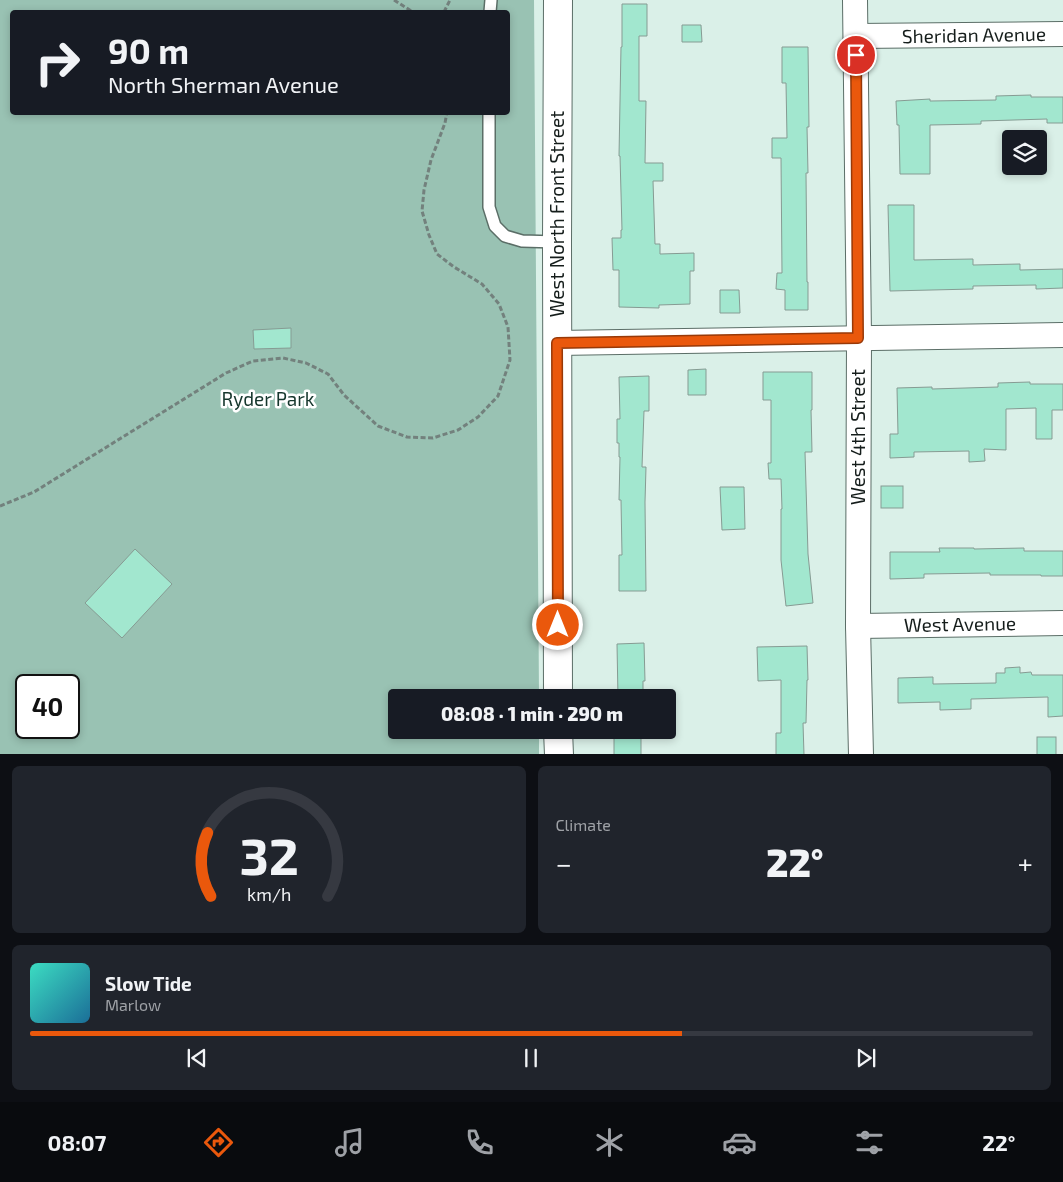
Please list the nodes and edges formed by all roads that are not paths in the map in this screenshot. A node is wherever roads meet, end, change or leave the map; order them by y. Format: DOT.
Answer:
graph roads {
  1 [pos="558,0"];
  2 [pos="855,0"];
  3 [pos="1063,34"];
  4 [pos="856,36"];
  5 [pos="490,115"];
  6 [pos="557,242"];
  7 [pos="1063,335"];
  8 [pos="858,338"];
  9 [pos="557,343"];
  10 [pos="1063,623"];
  11 [pos="858,626"];
  12 [pos="558,689"];
  13 [pos="558,739"];
  14 [pos="558,754"];
  15 [pos="861,754"];
  1 -- 6 [label="street, West North Front Street"];
  2 -- 4 [label="street, West 4th Street"];
  3 -- 4 [label="street, Sheridan Avenue"];
  4 -- 8 [label="street, West 4th Street"];
  5 -- 6 [label="lane"];
  6 -- 9 [label="street, West North Front Street"];
  7 -- 8 [label="street"];
  8 -- 9 [label="street"];
  8 -- 11 [label="street, West 4th Street"];
  9 -- 12 [label="street, West North Front Street"];
  10 -- 11 [label="street, West Avenue"];
  11 -- 15 [label="street, West 4th Street"];
  13 -- 14 [label="street"];
}
